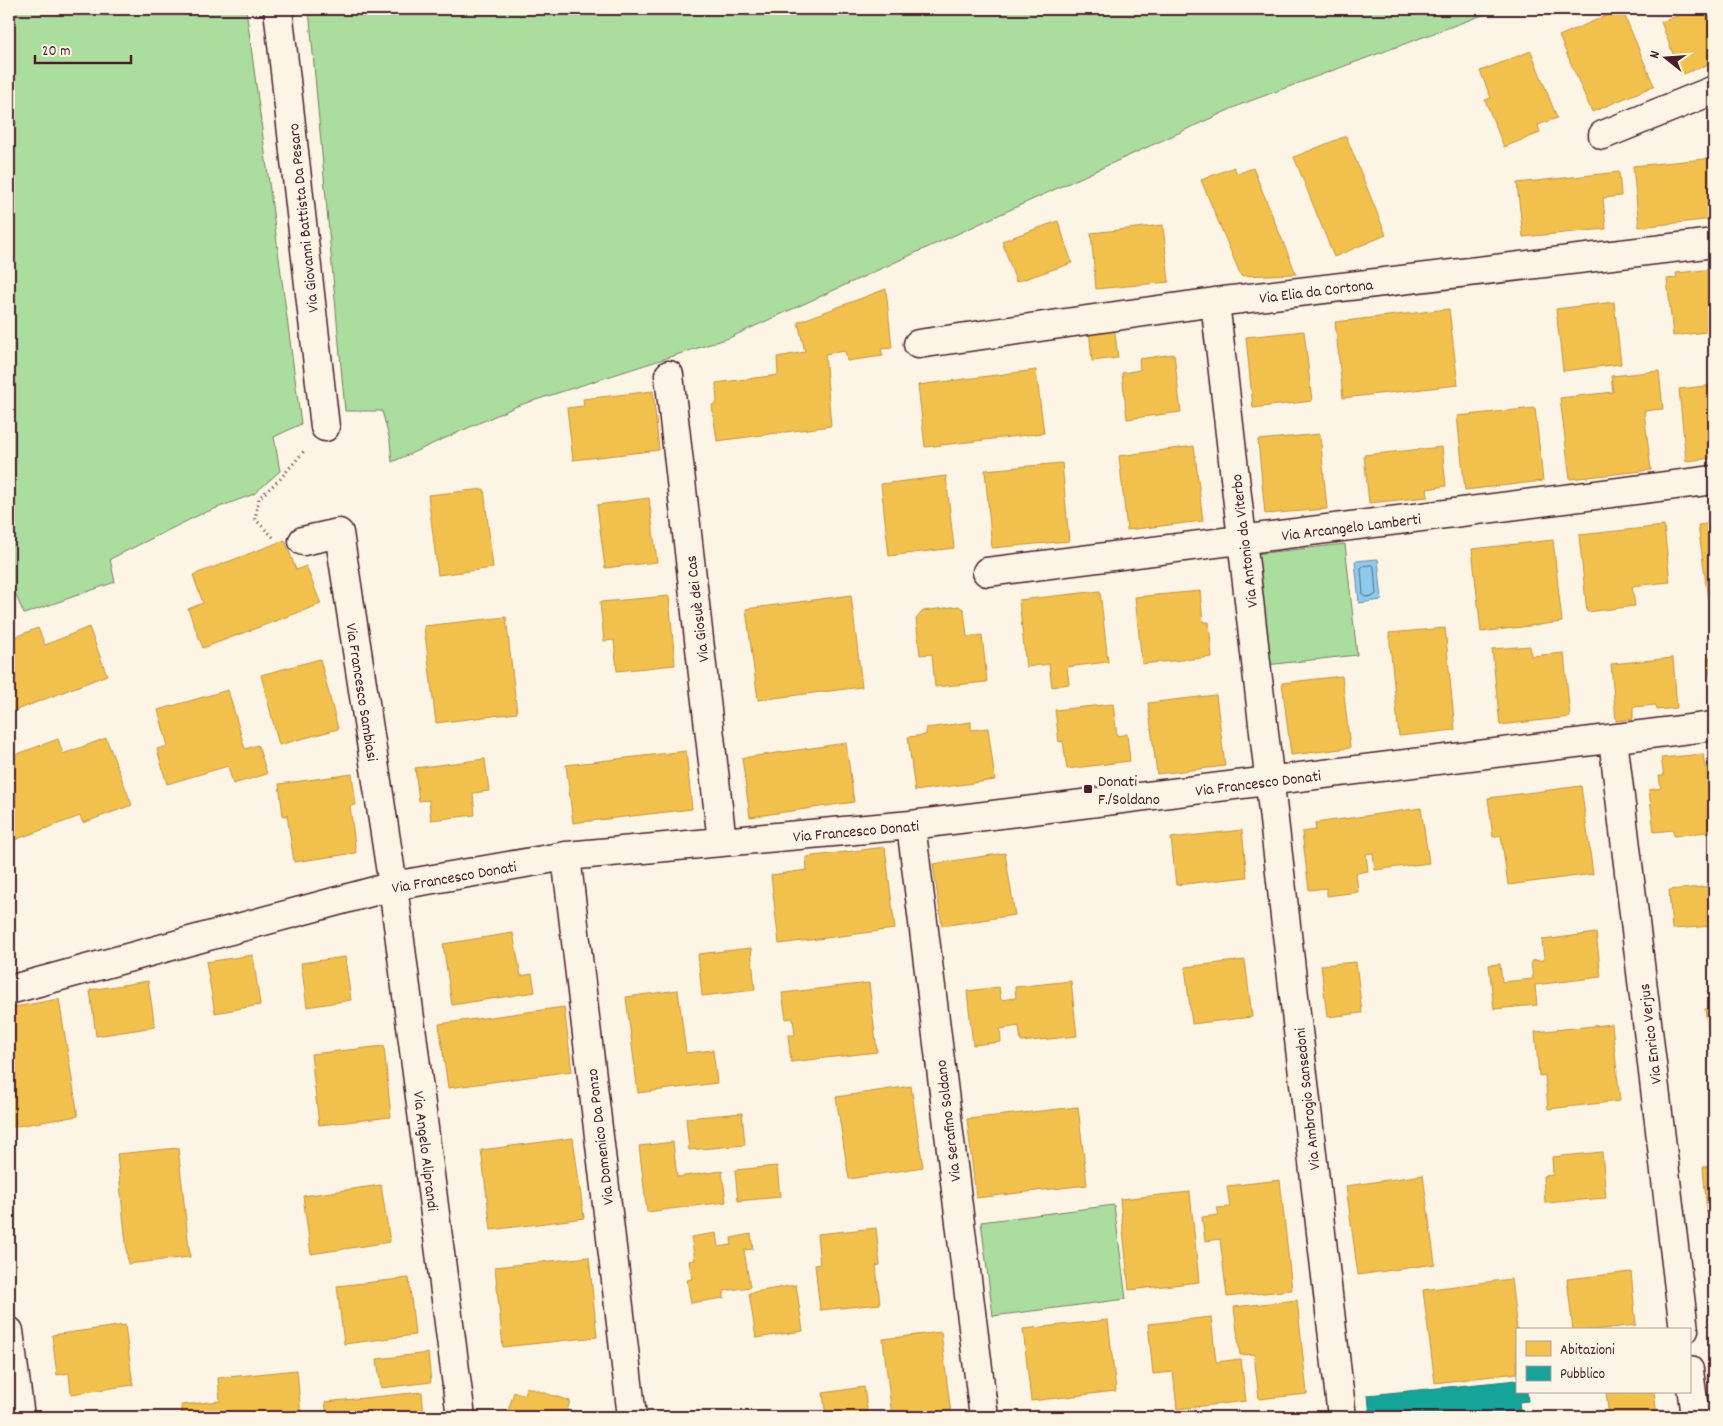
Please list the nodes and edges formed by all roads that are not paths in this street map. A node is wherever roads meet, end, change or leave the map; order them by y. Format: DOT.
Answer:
graph roads {
  1 [pos="278,9"];
  2 [pos="1714,90"];
  3 [pos="1603,135"];
  4 [pos="1714,243"];
  5 [pos="1215,302"];
  6 [pos="918,344"];
  7 [pos="669,375"];
  8 [pos="325,427"];
  9 [pos="1714,480"];
  10 [pos="1242,540"];
  11 [pos="303,541"];
  12 [pos="987,572"];
  13 [pos="1714,726"];
  14 [pos="1613,739"];
  15 [pos="1270,781"];
  16 [pos="911,825"];
  17 [pos="722,842"];
  18 [pos="566,856"];
  19 [pos="393,886"];
  20 [pos="9,990"];
  21 [pos="1684,1328"];
  22 [pos="9,1331"];
  23 [pos="1690,1378"];
  24 [pos="20,1417"];
  25 [pos="461,1417"];
  26 [pos="632,1417"];
  27 [pos="984,1417"];
  28 [pos="1342,1417"];
  29 [pos="1695,1417"];
  1 -- 8 [label="street, Via Giovanni Battista Da Pesaro"];
  2 -- 3 [label="street"];
  4 -- 5 [label="street, Via Elia da Cortona"];
  5 -- 6 [label="street, Via Elia da Cortona"];
  5 -- 10 [label="street, Via Antonio da Viterbo"];
  7 -- 17 [label="street, Via Giosuè dei Cas"];
  9 -- 10 [label="street, Via Arcangelo Lamberti"];
  10 -- 12 [label="street, Via Arcangelo Lamberti"];
  10 -- 15 [label="street, Via Antonio da Viterbo"];
  11 -- 19 [label="street, Via Francesco Sambiasi"];
  13 -- 14 [label="street, Via Francesco Donati"];
  14 -- 15 [label="street, Via Francesco Donati"];
  14 -- 21 [label="street, Via Enrico Verjus"];
  15 -- 16 [label="street, Via Francesco Donati"];
  15 -- 28 [label="street, Via Ambrogio Sansedoni"];
  16 -- 17 [label="street, Via Francesco Donati"];
  16 -- 27 [label="street, Via Serafino Soldano"];
  17 -- 18 [label="street, Via Francesco Donati"];
  18 -- 19 [label="street, Via Francesco Donati"];
  18 -- 26 [label="street, Via Domenico Da Ponzo"];
  19 -- 20 [label="street, Via Francesco Donati"];
  19 -- 25 [label="street, Via Angelo Aliprandi"];
  22 -- 24 [label="street"];
  23 -- 29 [label="street"];
}
